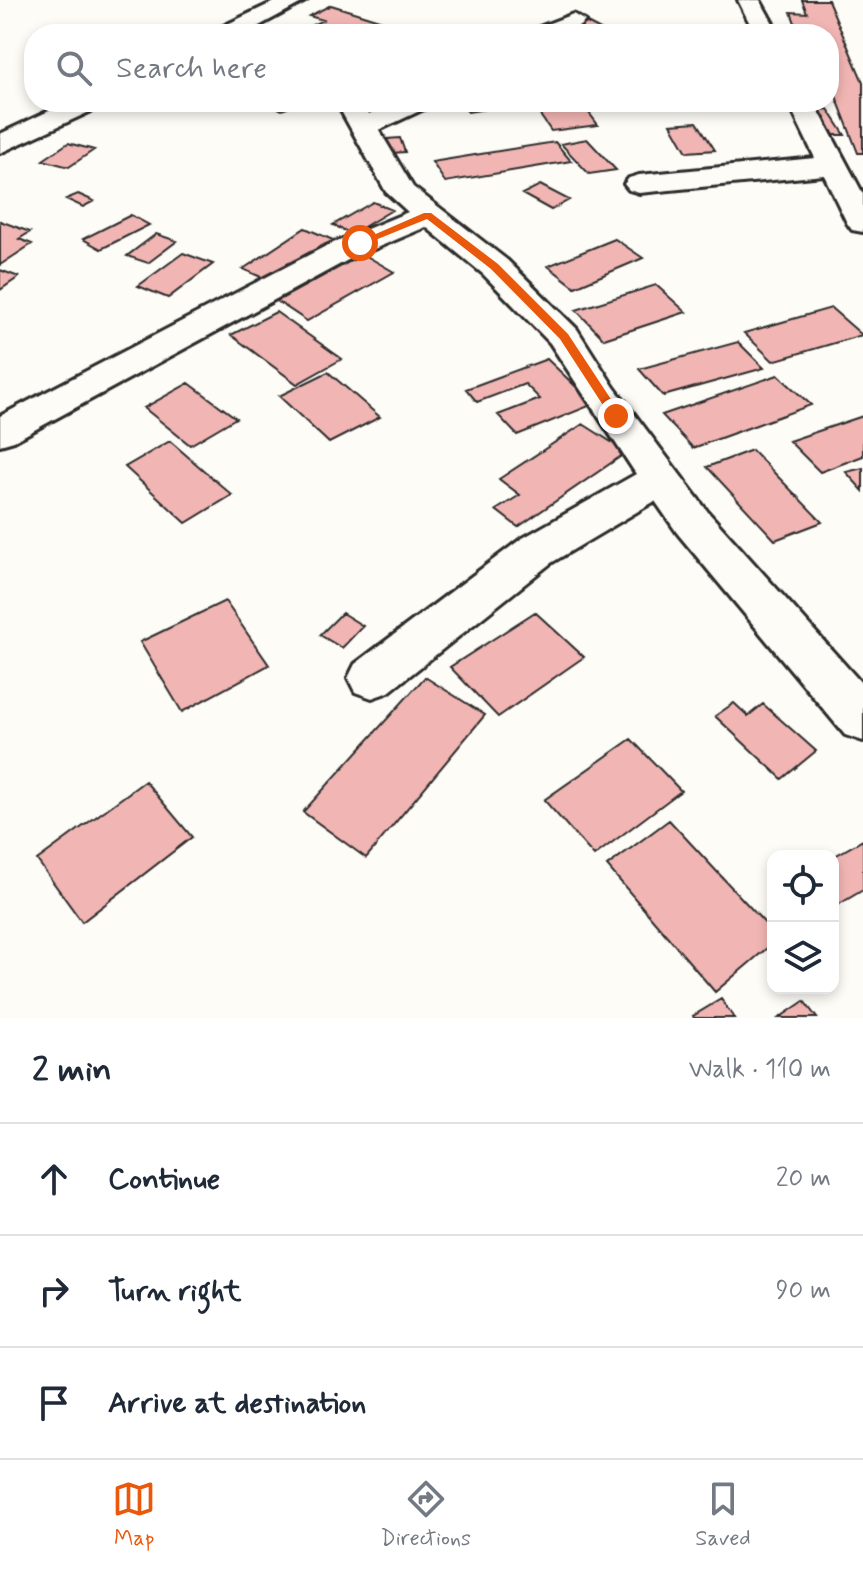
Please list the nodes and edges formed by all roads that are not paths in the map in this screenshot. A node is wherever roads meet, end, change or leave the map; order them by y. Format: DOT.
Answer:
graph roads {
  1 [pos="296,0"];
  2 [pos="749,0"];
  3 [pos="573,21"];
  4 [pos="246,24"];
  5 [pos="566,24"];
  6 [pos="762,24"];
  7 [pos="68,112"];
  8 [pos="806,112"];
  9 [pos="356,115"];
  10 [pos="0,145"];
  11 [pos="833,165"];
  12 [pos="639,184"];
  13 [pos="428,215"];
  14 [pos="863,223"];
  15 [pos="0,432"];
  16 [pos="661,478"];
  17 [pos="372,678"];
  18 [pos="863,720"];
  1 -- 4 [label="street"];
  2 -- 6 [label="street"];
  3 -- 5 [label="street"];
  7 -- 10 [label="street"];
  8 -- 11 [label="street"];
  9 -- 13 [label="street"];
  11 -- 12 [label="street"];
  11 -- 14 [label="street"];
  13 -- 15 [label="street"];
  13 -- 16 [label="street"];
  16 -- 17 [label="street"];
  16 -- 18 [label="street"];
}
